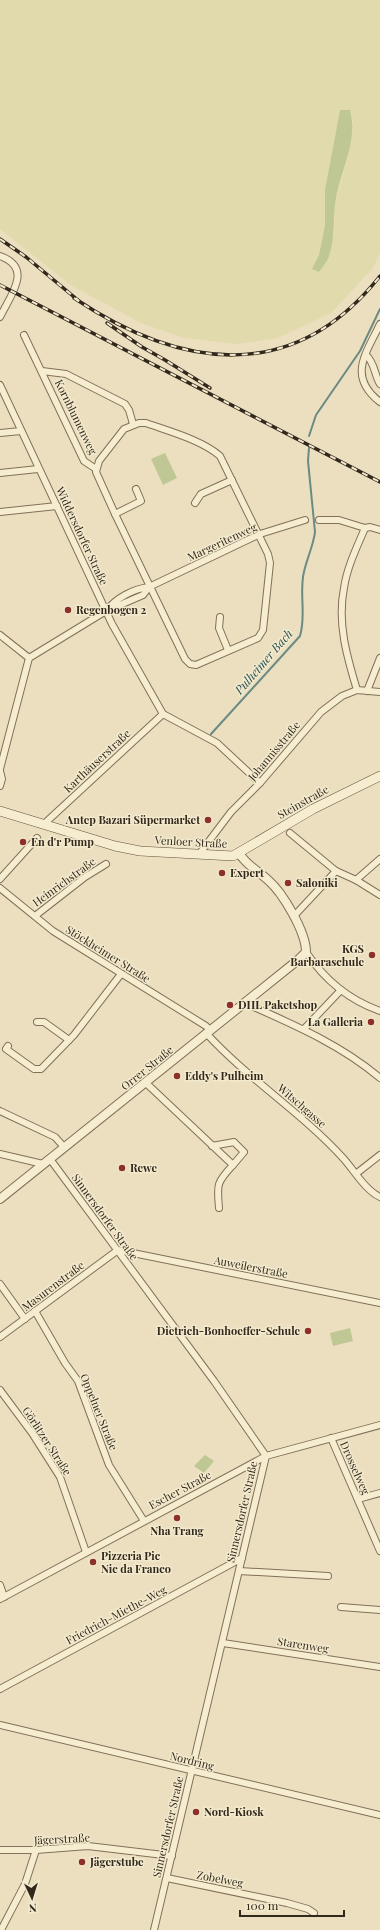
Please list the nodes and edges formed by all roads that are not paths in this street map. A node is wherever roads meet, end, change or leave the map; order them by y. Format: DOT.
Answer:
graph roads {
  1 [pos="0,256"];
  2 [pos="0,317"];
  3 [pos="380,324"];
  4 [pos="24,335"];
  5 [pos="366,355"];
  6 [pos="42,371"];
  7 [pos="380,384"];
  8 [pos="0,385"];
  9 [pos="2,395"];
  10 [pos="380,402"];
  11 [pos="133,424"];
  12 [pos="21,431"];
  13 [pos="0,433"];
  14 [pos="38,469"];
  15 [pos="96,469"];
  16 [pos="0,473"];
  17 [pos="232,480"];
  18 [pos="136,489"];
  19 [pos="195,503"];
  20 [pos="57,506"];
  21 [pos="0,512"];
  22 [pos="115,514"];
  23 [pos="305,520"];
  24 [pos="319,520"];
  25 [pos="365,528"];
  26 [pos="380,530"];
  27 [pos="260,534"];
  28 [pos="149,587"];
  29 [pos="106,611"];
  30 [pos="220,617"];
  31 [pos="0,635"];
  32 [pos="228,650"];
  33 [pos="29,658"];
  34 [pos="380,658"];
  35 [pos="357,690"];
  36 [pos="368,691"];
  37 [pos="380,692"];
  38 [pos="163,714"];
  39 [pos="0,770"];
  40 [pos="380,776"];
  41 [pos="260,783"];
  42 [pos="0,786"];
  43 [pos="0,811"];
  44 [pos="44,824"];
  45 [pos="290,833"];
  46 [pos="37,838"];
  47 [pos="200,853"];
  48 [pos="239,853"];
  49 [pos="380,859"];
  50 [pos="106,864"];
  51 [pos="336,871"];
  52 [pos="0,879"];
  53 [pos="356,880"];
  54 [pos="0,888"];
  55 [pos="380,894"];
  56 [pos="35,916"];
  57 [pos="294,916"];
  58 [pos="306,952"];
  59 [pos="121,974"];
  60 [pos="341,990"];
  61 [pos="245,1003"];
  62 [pos="380,1010"];
  63 [pos="37,1022"];
  64 [pos="304,1029"];
  65 [pos="208,1032"];
  66 [pos="69,1040"];
  67 [pos="8,1046"];
  68 [pos="380,1078"];
  69 [pos="146,1083"];
  70 [pos="0,1111"];
  71 [pos="212,1146"];
  72 [pos="64,1148"];
  73 [pos="0,1154"];
  74 [pos="379,1156"];
  75 [pos="50,1159"];
  76 [pos="42,1164"];
  77 [pos="233,1165"];
  78 [pos="357,1173"];
  79 [pos="380,1197"];
  80 [pos="0,1199"];
  81 [pos="220,1208"];
  82 [pos="118,1250"];
  83 [pos="0,1284"];
  84 [pos="380,1303"];
  85 [pos="35,1311"];
  86 [pos="25,1319"];
  87 [pos="0,1337"];
  88 [pos="0,1390"];
  89 [pos="380,1425"];
  90 [pos="331,1438"];
  91 [pos="266,1456"];
  92 [pos="380,1493"];
  93 [pos="358,1499"];
  94 [pos="144,1520"];
  95 [pos="380,1551"];
  96 [pos="86,1552"];
  97 [pos="242,1558"];
  98 [pos="239,1571"];
  99 [pos="328,1576"];
  100 [pos="0,1585"];
  101 [pos="2,1598"];
  102 [pos="341,1607"];
  103 [pos="380,1610"];
  104 [pos="222,1642"];
  105 [pos="380,1667"];
  106 [pos="0,1689"];
  107 [pos="0,1725"];
  108 [pos="191,1771"];
  109 [pos="380,1816"];
  110 [pos="0,1850"];
  111 [pos="36,1850"];
  112 [pos="172,1856"];
  113 [pos="167,1878"];
  114 [pos="314,1913"];
  115 [pos="1,1930"];
  116 [pos="156,1930"];
  1 -- 2 [label="street"];
  3 -- 5 [label="street"];
  4 -- 6 [label="street, Kornblumenweg"];
  5 -- 7 [label="street"];
  5 -- 10 [label="street"];
  6 -- 11 [label="street"];
  6 -- 15 [label="street, Kornblumenweg"];
  8 -- 9 [label="street, Widdersdorfer Straße"];
  9 -- 12 [label="street, Widdersdorfer Straße"];
  11 -- 15 [label="street, Kornblumenweg"];
  11 -- 17 [label="street"];
  12 -- 13 [label="street"];
  12 -- 14 [label="street, Widdersdorfer Straße"];
  14 -- 16 [label="street"];
  14 -- 20 [label="street, Widdersdorfer Straße"];
  15 -- 22 [label="street, Kornblumenweg"];
  17 -- 19 [label="street"];
  17 -- 27 [label="street"];
  18 -- 22 [label="street"];
  20 -- 21 [label="street"];
  20 -- 29 [label="street, Widdersdorfer Straße"];
  22 -- 28 [label="street, Kornblumenweg"];
  23 -- 27 [label="street, Margeritenweg"];
  24 -- 25 [label="street"];
  25 -- 26 [label="street"];
  25 -- 35 [label="street"];
  27 -- 28 [label="street, Margeritenweg"];
  27 -- 32 [label="street"];
  28 -- 29 [label="street, Margeritenweg"];
  28 -- 32 [label="street, Kornblumenweg"];
  29 -- 33 [label="street, Margeritenweg"];
  29 -- 38 [label="street, Widdersdorfer Straße"];
  30 -- 32 [label="street"];
  31 -- 33 [label="street"];
  33 -- 39 [label="street"];
  34 -- 36 [label="street"];
  35 -- 36 [label="street, Johannisstraße"];
  35 -- 41 [label="street, Johannisstraße"];
  36 -- 37 [label="street, Johannisstraße"];
  38 -- 41 [label="street"];
  38 -- 44 [label="street, Karthäuserstraße"];
  39 -- 42 [label="street"];
  40 -- 48 [label="main road, Steinstraße"];
  41 -- 47 [label="street, Johannisstraße"];
  43 -- 44 [label="main road, Venloer Straße"];
  44 -- 47 [label="main road, Venloer Straße"];
  45 -- 51 [label="street"];
  46 -- 52 [label="street"];
  47 -- 48 [label="main road, Venloer Straße"];
  48 -- 57 [label="street, Venloer Straße"];
  49 -- 53 [label="street"];
  50 -- 56 [label="street, Heinrichstraße"];
  51 -- 53 [label="street"];
  51 -- 57 [label="street"];
  53 -- 55 [label="street"];
  54 -- 56 [label="street, Stöckheimer Straße"];
  56 -- 59 [label="street, Stöckheimer Straße"];
  57 -- 58 [label="street, Venloer Straße"];
  58 -- 60 [label="street, Venloer Straße"];
  58 -- 61 [label="street, Orrer Straße"];
  59 -- 65 [label="street, Stöckheimer Straße"];
  59 -- 66 [label="street"];
  60 -- 62 [label="street, Venloer Straße"];
  60 -- 64 [label="street"];
  61 -- 64 [label="street"];
  61 -- 65 [label="street, Orrer Straße"];
  63 -- 66 [label="street"];
  64 -- 68 [label="street"];
  65 -- 69 [label="street, Orrer Straße"];
  65 -- 78 [label="street, Witschgasse"];
  66 -- 67 [label="street"];
  69 -- 71 [label="street"];
  69 -- 72 [label="street, Orrer Straße"];
  70 -- 72 [label="street"];
  71 -- 77 [label="street"];
  71 -- 77 [label="street"];
  72 -- 75 [label="street, Orrer Straße"];
  73 -- 76 [label="street"];
  74 -- 78 [label="street"];
  75 -- 76 [label="street, Orrer Straße"];
  75 -- 82 [label="street, Sinnersdorfer Straße"];
  76 -- 80 [label="street, Orrer Straße"];
  77 -- 81 [label="street"];
  78 -- 79 [label="street, Witschgasse"];
  82 -- 84 [label="street, Auweilerstraße"];
  82 -- 85 [label="street, Masurenstraße"];
  82 -- 91 [label="street, Sinnersdorfer Straße"];
  83 -- 86 [label="street"];
  85 -- 86 [label="street, Masurenstraße"];
  85 -- 94 [label="street, Oppelner Straße"];
  86 -- 87 [label="street, Masurenstraße"];
  88 -- 96 [label="street, Görlitzer Straße"];
  89 -- 90 [label="street, Escher Straße"];
  90 -- 91 [label="street, Escher Straße"];
  90 -- 93 [label="street, Drosselweg"];
  91 -- 94 [label="street, Escher Straße"];
  91 -- 97 [label="street, Sinnersdorfer Straße"];
  92 -- 93 [label="street"];
  93 -- 95 [label="street, Drosselweg"];
  94 -- 96 [label="street, Escher Straße"];
  96 -- 101 [label="street, Escher Straße"];
  97 -- 98 [label="street, Sinnersdorfer Straße"];
  97 -- 106 [label="street, Friedrich-Miethe-Weg"];
  98 -- 99 [label="street"];
  98 -- 104 [label="street, Sinnersdorfer Straße"];
  100 -- 101 [label="street"];
  102 -- 103 [label="street"];
  104 -- 105 [label="street, Starenweg"];
  104 -- 108 [label="street, Sinnersdorfer Straße"];
  107 -- 108 [label="street, Nordring"];
  108 -- 109 [label="street, Nordring"];
  108 -- 112 [label="street, Sinnersdorfer Straße"];
  110 -- 111 [label="street, Jägerstraße"];
  111 -- 112 [label="street, Jägerstraße"];
  111 -- 115 [label="street"];
  112 -- 113 [label="street, Sinnersdorfer Straße"];
  113 -- 114 [label="street, Zobelweg"];
  113 -- 116 [label="street, Sinnersdorfer Straße"];
}
